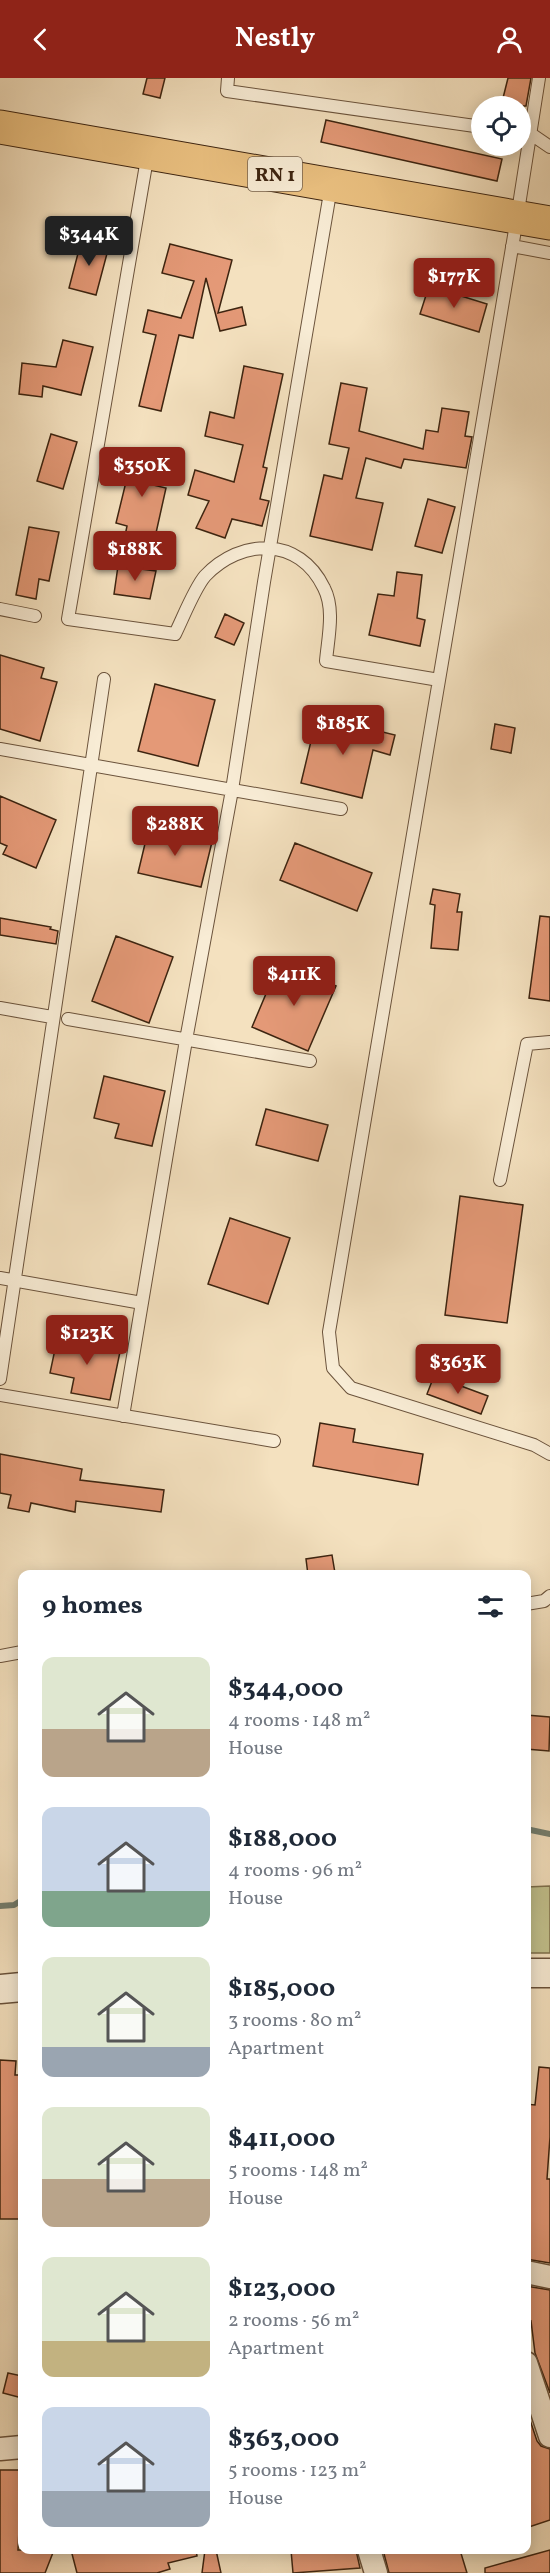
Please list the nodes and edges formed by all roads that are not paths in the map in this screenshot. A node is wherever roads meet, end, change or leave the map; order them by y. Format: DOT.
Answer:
graph roads {
  1 [pos="228,78"];
  2 [pos="539,78"];
  3 [pos="531,112"];
  4 [pos="0,116"];
  5 [pos="471,125"];
  6 [pos="0,127"];
  7 [pos="531,136"];
  8 [pos="550,147"];
  9 [pos="149,152"];
  10 [pos="523,156"];
  11 [pos="332,184"];
  12 [pos="550,211"];
  13 [pos="516,223"];
  14 [pos="550,223"];
  15 [pos="550,253"];
  16 [pos="270,546"];
  17 [pos="0,609"];
  18 [pos="35,616"];
  19 [pos="104,679"];
  20 [pos="439,680"];
  21 [pos="0,749"];
  22 [pos="90,765"];
  23 [pos="232,790"];
  24 [pos="341,809"];
  25 [pos="0,1008"];
  26 [pos="52,1017"];
  27 [pos="68,1019"];
  28 [pos="186,1040"];
  29 [pos="550,1042"];
  30 [pos="310,1061"];
  31 [pos="500,1180"];
  32 [pos="0,1278"];
  33 [pos="16,1281"];
  34 [pos="142,1303"];
  35 [pos="0,1379"];
  36 [pos="0,1395"];
  37 [pos="123,1416"];
  38 [pos="274,1441"];
  39 [pos="550,1454"];
  40 [pos="550,1596"];
  41 [pos="531,1603"];
  42 [pos="18,1653"];
  43 [pos="0,1656"];
  44 [pos="531,1973"];
  45 [pos="550,1973"];
  46 [pos="18,1987"];
  47 [pos="0,1989"];
  48 [pos="531,2273"];
  49 [pos="550,2277"];
  50 [pos="531,2378"];
  51 [pos="550,2436"];
  52 [pos="18,2447"];
  53 [pos="0,2449"];
  54 [pos="370,2554"];
  55 [pos="376,2573"];
  1 -- 5 [label="lane"];
  2 -- 3 [label="lane"];
  4 -- 13 [label="main road, RN 1"];
  6 -- 9 [label="main road, RN 1"];
  7 -- 8 [label="lane"];
  9 -- 11 [label="main road, RN 1"];
  9 -- 16 [label="lane"];
  10 -- 13 [label="lane"];
  11 -- 13 [label="main road, RN 1"];
  11 -- 16 [label="lane"];
  12 -- 13 [label="main road, RN 1"];
  13 -- 14 [label="main road, RN 1"];
  13 -- 15 [label="lane"];
  13 -- 20 [label="lane"];
  16 -- 20 [label="lane"];
  16 -- 23 [label="lane"];
  17 -- 18 [label="lane"];
  19 -- 22 [label="lane"];
  20 -- 39 [label="lane"];
  21 -- 22 [label="lane"];
  22 -- 23 [label="lane"];
  22 -- 26 [label="lane"];
  23 -- 24 [label="lane"];
  23 -- 28 [label="lane"];
  25 -- 26 [label="lane"];
  26 -- 33 [label="lane"];
  27 -- 28 [label="lane"];
  28 -- 30 [label="lane"];
  28 -- 34 [label="lane"];
  29 -- 31 [label="lane"];
  32 -- 33 [label="lane"];
  33 -- 34 [label="lane"];
  33 -- 35 [label="lane"];
  34 -- 37 [label="lane"];
  36 -- 37 [label="lane"];
  37 -- 38 [label="lane"];
  40 -- 41 [label="lane"];
  42 -- 43 [label="lane"];
  44 -- 45 [label="street"];
  46 -- 47 [label="street"];
  48 -- 49 [label="street"];
  50 -- 51 [label="street"];
  52 -- 53 [label="street"];
  54 -- 55 [label="street"];
}
